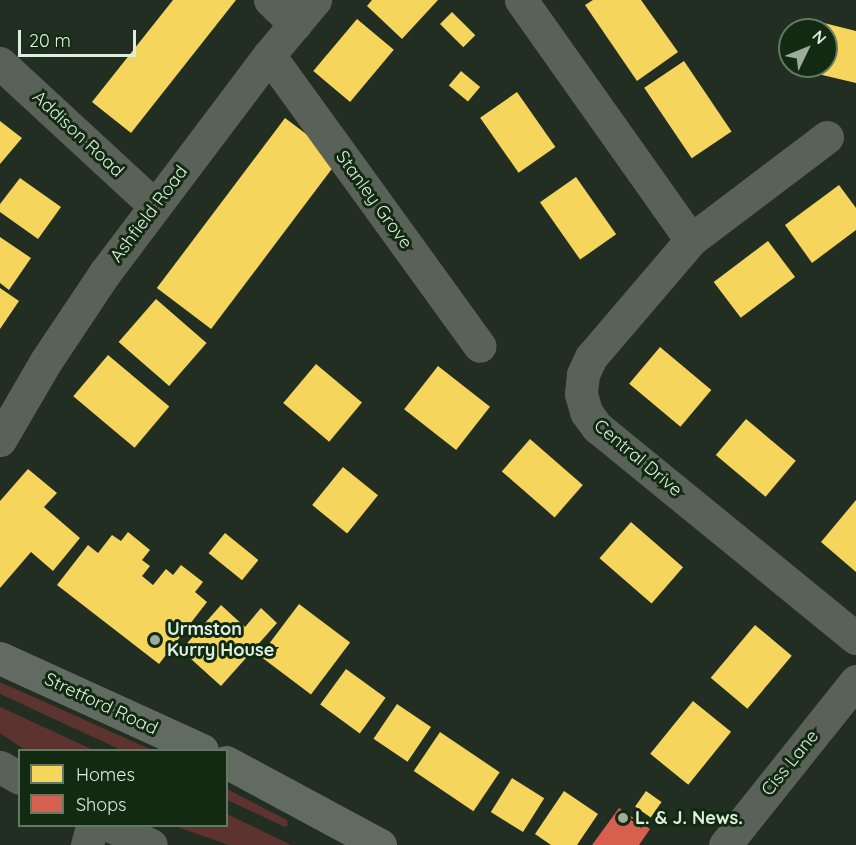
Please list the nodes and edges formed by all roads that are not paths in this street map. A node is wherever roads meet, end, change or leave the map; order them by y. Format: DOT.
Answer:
graph roads {
  1 [pos="270,0"];
  2 [pos="521,0"];
  3 [pos="305,12"];
  4 [pos="269,55"];
  5 [pos="0,63"];
  6 [pos="827,137"];
  7 [pos="155,206"];
  8 [pos="691,240"];
  9 [pos="480,346"];
  10 [pos="0,440"];
  11 [pos="856,638"];
  12 [pos="0,658"];
  13 [pos="856,681"];
  14 [pos="200,749"];
  15 [pos="228,763"];
  16 [pos="0,767"];
  17 [pos="18,777"];
  18 [pos="92,827"];
  19 [pos="115,827"];
  20 [pos="87,845"];
  21 [pos="151,845"];
  22 [pos="380,845"];
  23 [pos="725,845"];
  1 -- 3 [label="street"];
  2 -- 8 [label="street"];
  3 -- 4 [label="street, Ashfield Road"];
  4 -- 7 [label="street, Ashfield Road"];
  4 -- 9 [label="street, Stanley Grove"];
  5 -- 7 [label="street, Addison Road"];
  6 -- 8 [label="street, Central Drive"];
  7 -- 10 [label="street, Ashfield Road"];
  8 -- 11 [label="street, Central Drive"];
  12 -- 14 [label="main road, Stretford Road"];
  13 -- 23 [label="street, Ciss Lane"];
  15 -- 22 [label="main road"];
  16 -- 17 [label="street"];
  18 -- 20 [label="street"];
  19 -- 21 [label="street"];
}
